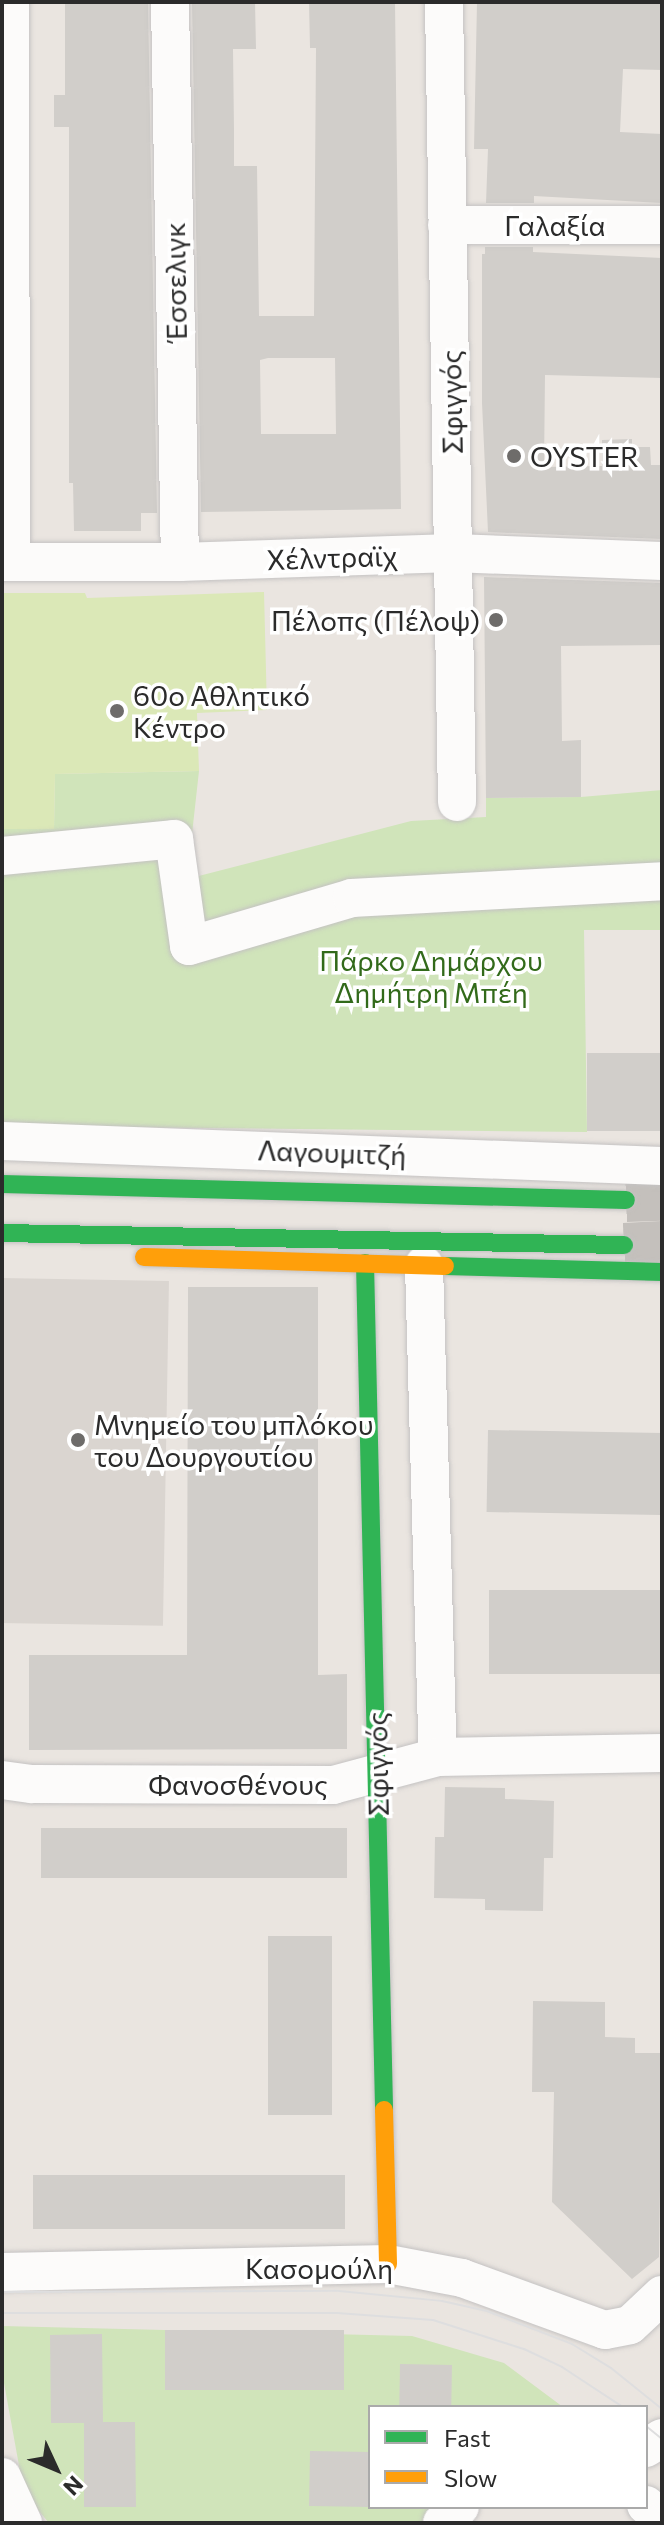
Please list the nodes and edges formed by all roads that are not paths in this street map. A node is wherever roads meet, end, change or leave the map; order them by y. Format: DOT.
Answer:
graph roads {
  1 [pos="10,2"];
  2 [pos="170,2"];
  3 [pos="444,2"];
  4 [pos="447,225"];
  5 [pos="662,225"];
  6 [pos="453,553"];
  7 [pos="662,561"];
  8 [pos="7,562"];
  9 [pos="180,562"];
  10 [pos="457,802"];
  11 [pos="2,856"];
  12 [pos="662,881"];
  13 [pos="2,1141"];
  14 [pos="662,1166"];
  15 [pos="2,1184"];
  16 [pos="626,1200"];
  17 [pos="2,1233"];
  18 [pos="624,1245"];
  19 [pos="128,1257"];
  20 [pos="365,1263"];
  21 [pos="424,1265"];
  22 [pos="662,1272"];
  23 [pos="662,1753"];
  24 [pos="438,1757"];
  25 [pos="377,1775"];
  26 [pos="2,1780"];
  27 [pos="388,2264"];
  28 [pos="2,2272"];
  29 [pos="662,2295"];
  30 [pos="2,2477"];
  31 [pos="458,2509"];
  32 [pos="23,2523"];
  33 [pos="442,2523"];
  1 -- 8 [label="street"];
  2 -- 9 [label="street, Έσσελιγκ"];
  3 -- 4 [label="street, Σφιγγός"];
  4 -- 5 [label="street, Γαλαξία"];
  4 -- 6 [label="street, Σφιγγός"];
  6 -- 7 [label="street, Χέλντραϊχ"];
  6 -- 9 [label="street, Χέλντραϊχ"];
  6 -- 10 [label="street, Σφιγγός"];
  8 -- 9 [label="street, Χέλντραϊχ"];
  11 -- 12 [label="street"];
  13 -- 14 [label="street, Λαγουμιτζή"];
  15 -- 16 [label="street, Λαγουμιτζή"];
  17 -- 18 [label="street"];
  19 -- 20 [label="street"];
  20 -- 21 [label="street"];
  20 -- 25 [label="street, Σφιγγός"];
  21 -- 22 [label="street"];
  21 -- 24 [label="street"];
  23 -- 24 [label="street, Φανοσθένους"];
  24 -- 25 [label="street, Φανοσθένους"];
  25 -- 26 [label="street, Φανοσθένους"];
  25 -- 27 [label="street, Σφιγγός"];
  27 -- 28 [label="street, Κασομούλη"];
  27 -- 29 [label="street, Κασομούλη"];
  30 -- 32 [label="street"];
  31 -- 33 [label="street"];
}
